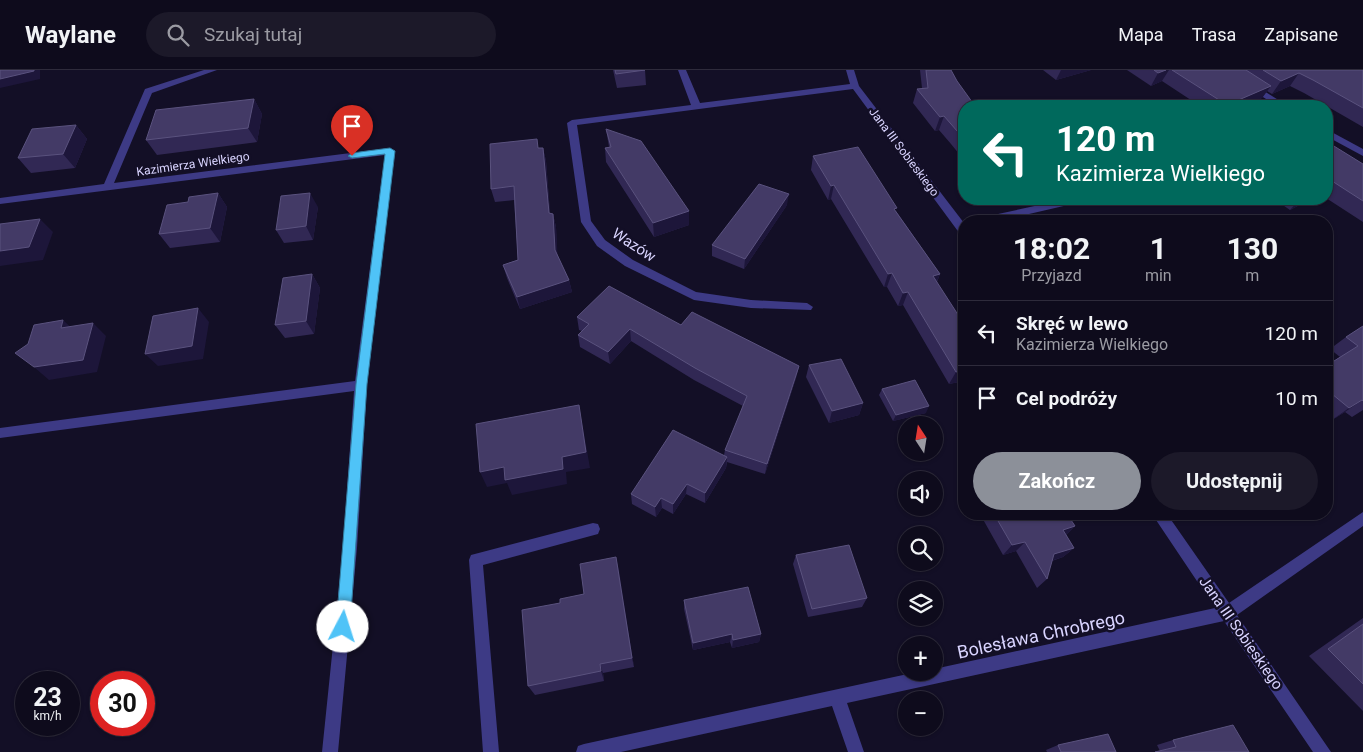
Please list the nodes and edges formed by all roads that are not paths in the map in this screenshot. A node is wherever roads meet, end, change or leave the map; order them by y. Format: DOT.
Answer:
graph roads {
  1 [pos="213,70"];
  2 [pos="682,70"];
  3 [pos="850,70"];
  4 [pos="1224,70"];
  5 [pos="855,86"];
  6 [pos="1273,100"];
  7 [pos="697,107"];
  8 [pos="1333,136"];
  9 [pos="1363,153"];
  10 [pos="108,188"];
  11 [pos="0,201"];
  12 [pos="1055,205"];
  13 [pos="1010,215"];
  14 [pos="958,221"];
  15 [pos="807,306"];
  16 [pos="361,384"];
  17 [pos="0,433"];
  18 [pos="1363,518"];
  19 [pos="1163,520"];
  20 [pos="593,529"];
  21 [pos="1228,613"];
  22 [pos="837,698"];
  23 [pos="330,752"];
  24 [pos="491,752"];
  25 [pos="584,752"];
  26 [pos="856,752"];
  27 [pos="1324,752"];
  1 -- 10 [label="street"];
  2 -- 7 [label="street"];
  3 -- 5 [label="street, Jana III Sobieskiego"];
  4 -- 6 [label="street"];
  5 -- 7 [label="street, Wazów"];
  5 -- 14 [label="street, Jana III Sobieskiego"];
  7 -- 15 [label="street, Wazów"];
  8 -- 9 [label="street"];
  10 -- 11 [label="street, Kazimierza Wielkiego"];
  10 -- 16 [label="street, Kazimierza Wielkiego"];
  12 -- 13 [label="street"];
  16 -- 17 [label="street"];
  16 -- 23 [label="street"];
  18 -- 21 [label="street, Bolesława Chrobrego"];
  19 -- 21 [label="street, Jana III Sobieskiego"];
  20 -- 24 [label="street"];
  21 -- 22 [label="street, Bolesława Chrobrego"];
  21 -- 27 [label="street, Jana III Sobieskiego"];
  22 -- 25 [label="street, Bolesława Chrobrego"];
  22 -- 26 [label="street"];
}
